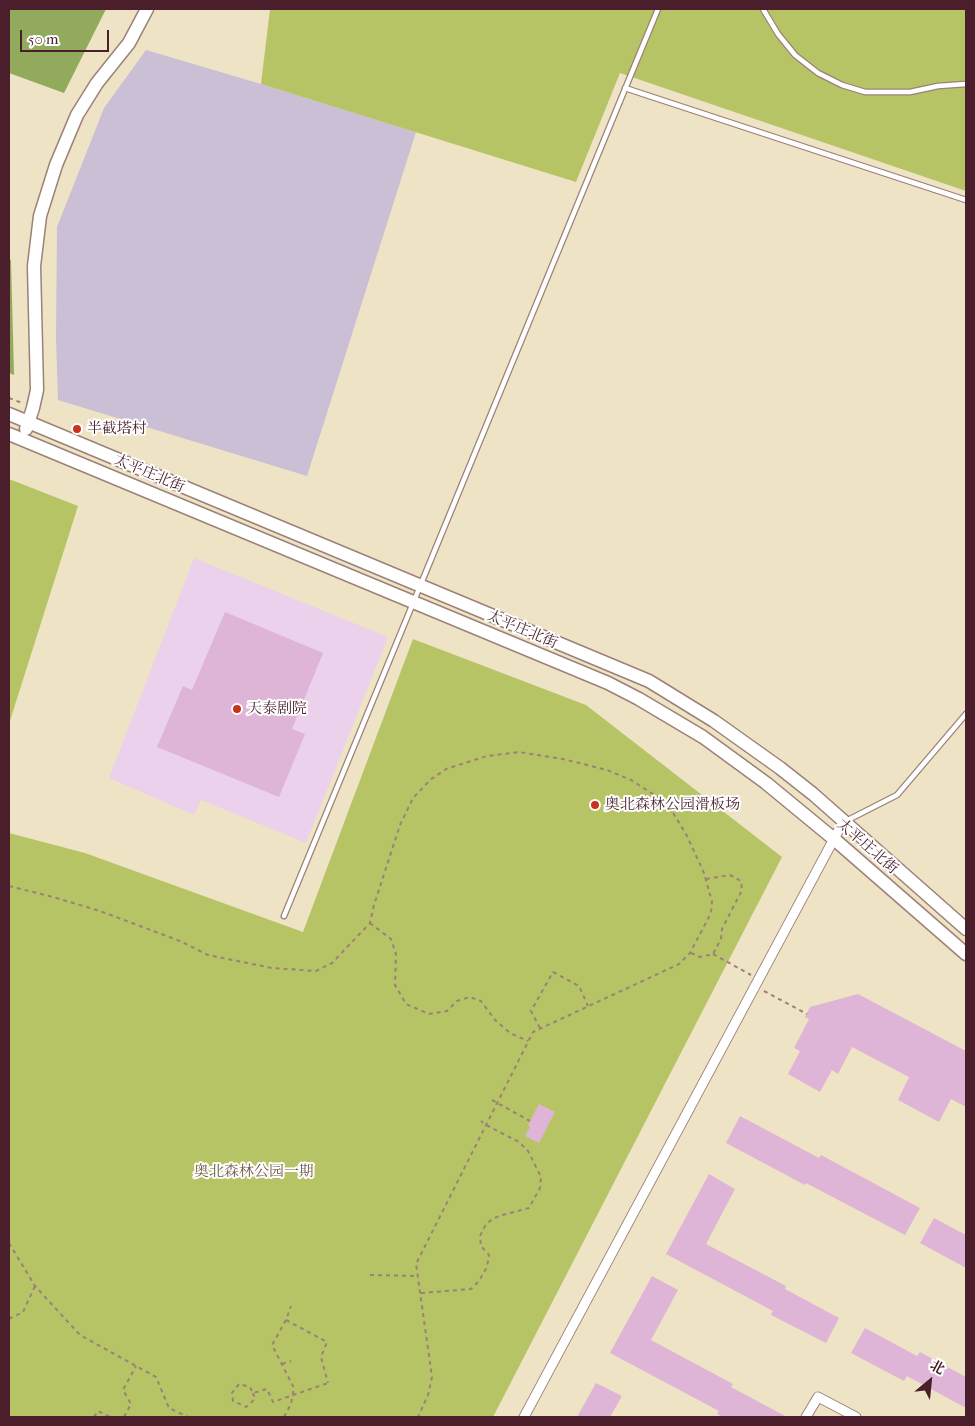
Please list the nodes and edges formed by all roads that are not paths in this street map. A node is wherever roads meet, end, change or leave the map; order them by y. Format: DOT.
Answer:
graph roads {
  1 [pos="147,9"];
  2 [pos="658,9"];
  3 [pos="763,9"];
  4 [pos="966,84"];
  5 [pos="625,88"];
  6 [pos="966,200"];
  7 [pos="9,414"];
  8 [pos="28,422"];
  9 [pos="9,434"];
  10 [pos="22,439"];
  11 [pos="420,585"];
  12 [pos="413,602"];
  13 [pos="966,714"];
  14 [pos="843,822"];
  15 [pos="834,839"];
  16 [pos="284,916"];
  17 [pos="966,929"];
  18 [pos="966,954"];
  19 [pos="524,1417"];
  20 [pos="806,1417"];
  21 [pos="856,1417"];
  1 -- 8 [label="main road"];
  2 -- 5 [label="lane"];
  3 -- 4 [label="lane"];
  5 -- 6 [label="lane"];
  5 -- 11 [label="lane"];
  7 -- 8 [label="main road, 太平庄北街"];
  8 -- 10 [label="main road"];
  8 -- 11 [label="main road, 太平庄北街"];
  9 -- 10 [label="main road, 太平庄北街"];
  10 -- 12 [label="main road, 太平庄北街"];
  11 -- 12 [label="lane"];
  11 -- 14 [label="main road, 太平庄北街"];
  12 -- 15 [label="main road, 太平庄北街"];
  12 -- 16 [label="lane"];
  13 -- 14 [label="lane"];
  14 -- 15 [label="street"];
  14 -- 17 [label="main road, 太平庄北街"];
  15 -- 18 [label="main road, 太平庄北街"];
  15 -- 19 [label="street"];
  20 -- 21 [label="street"];
}
